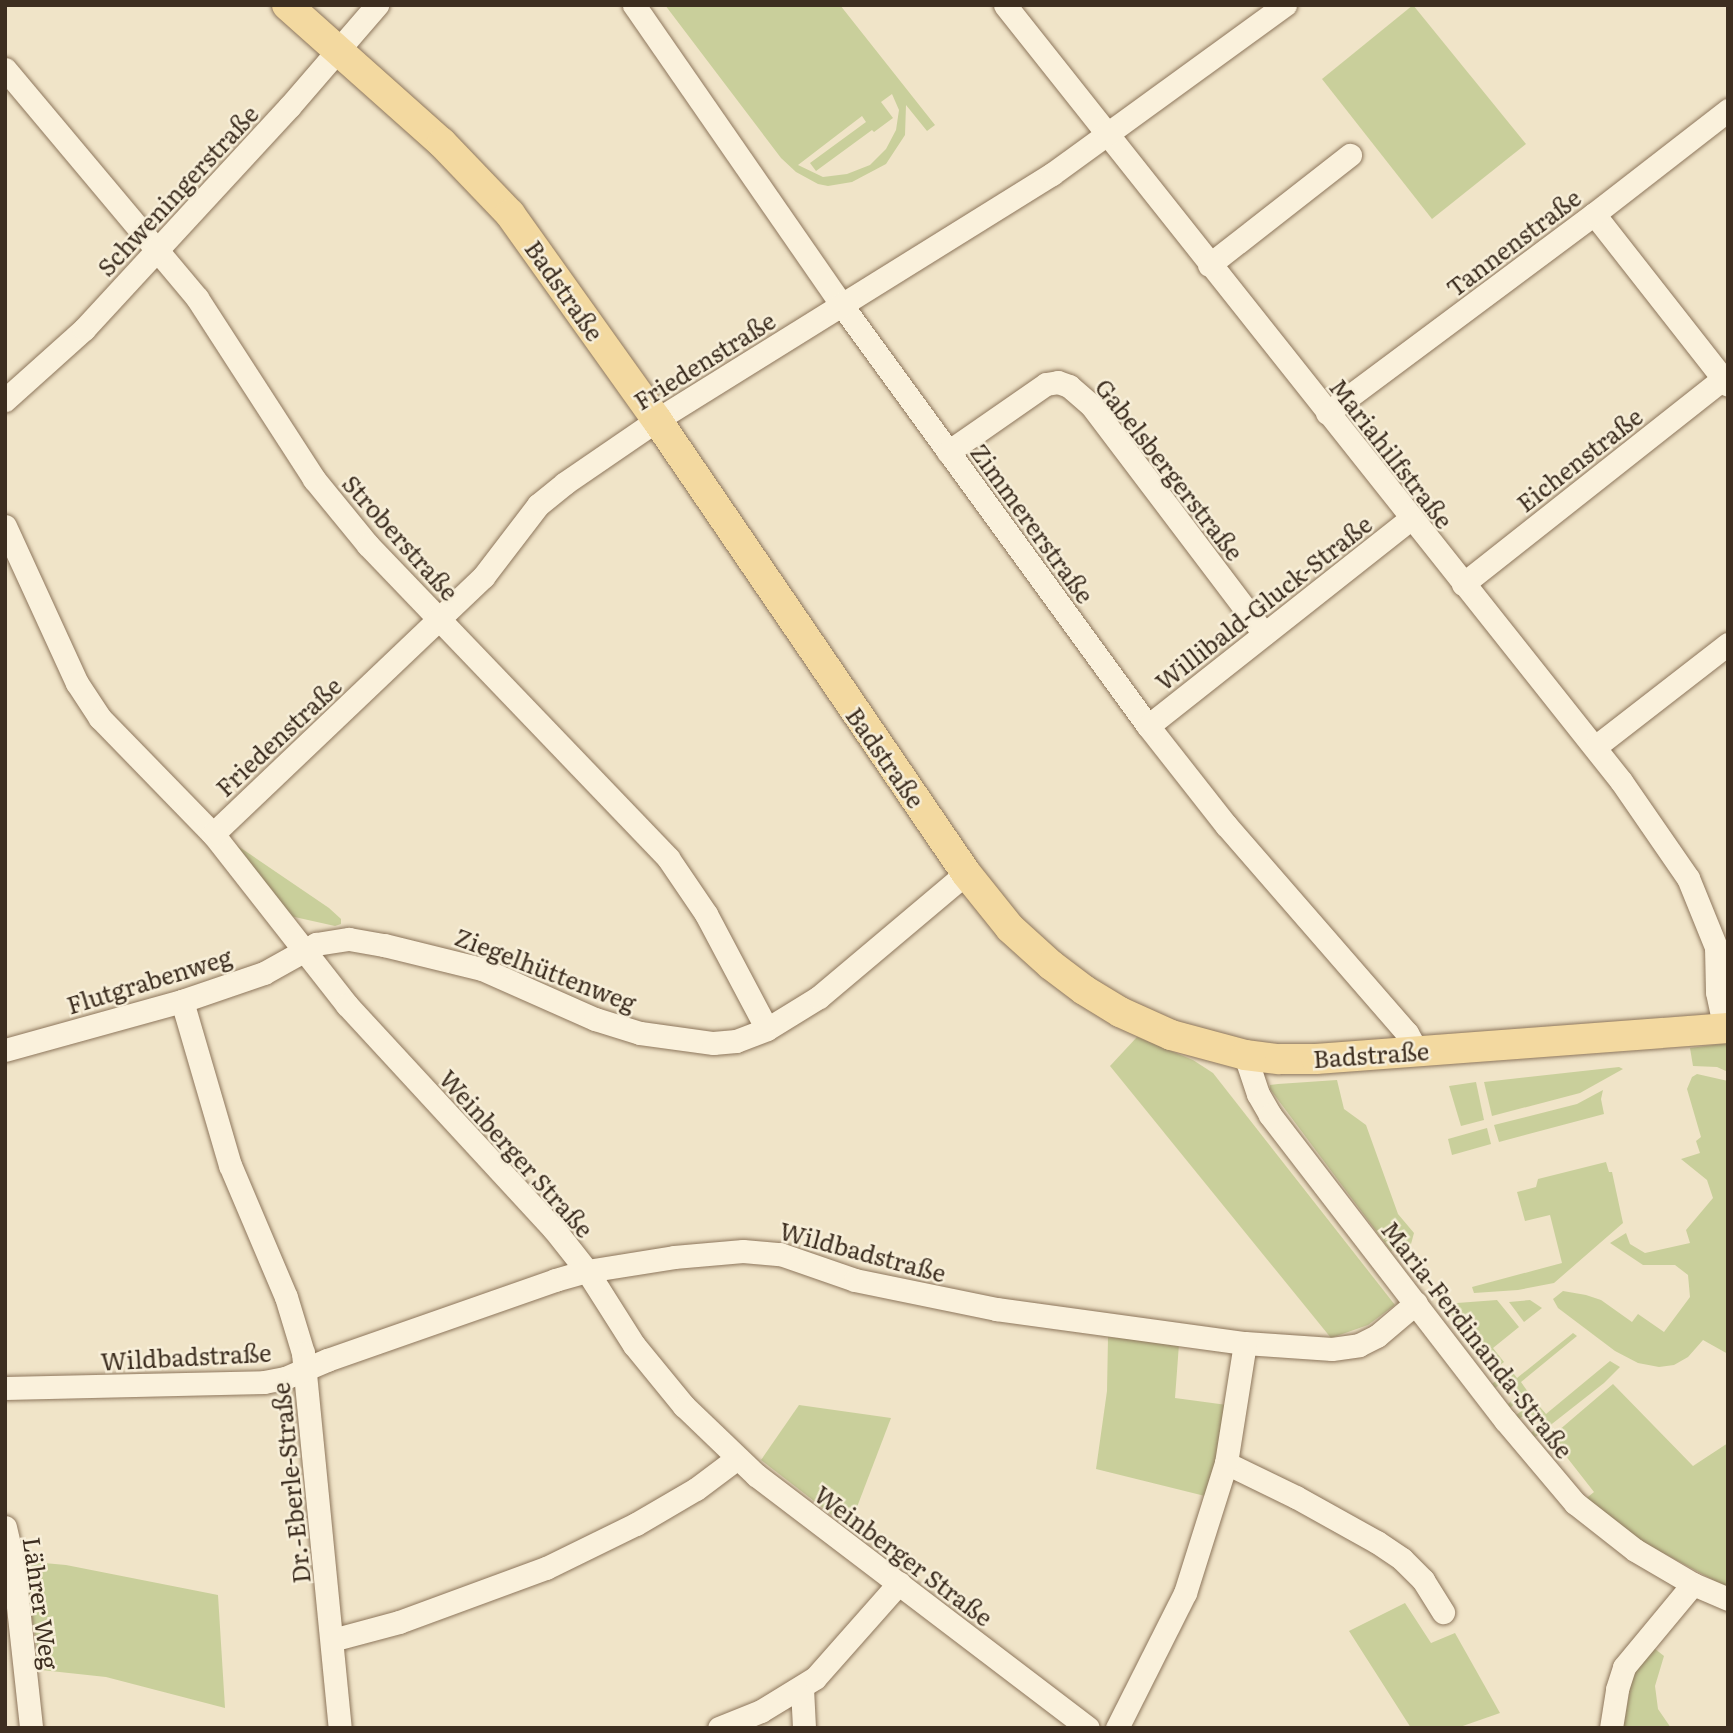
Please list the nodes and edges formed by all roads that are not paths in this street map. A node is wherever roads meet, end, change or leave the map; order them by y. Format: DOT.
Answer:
graph roads {
  1 [pos="288,5"];
  2 [pos="377,5"];
  3 [pos="634,5"];
  4 [pos="1005,5"];
  5 [pos="1285,5"];
  6 [pos="337,50"];
  7 [pos="5,69"];
  8 [pos="1728,110"];
  9 [pos="1107,136"];
  10 [pos="1350,155"];
  11 [pos="1594,214"];
  12 [pos="156,249"];
  13 [pos="1209,265"];
  14 [pos="841,304"];
  15 [pos="1726,380"];
  16 [pos="5,400"];
  17 [pos="1327,413"];
  18 [pos="657,420"];
  19 [pos="948,452"];
  20 [pos="1410,519"];
  21 [pos="5,527"];
  22 [pos="1463,584"];
  23 [pos="440,619"];
  24 [pos="1264,634"];
  25 [pos="1728,644"];
  26 [pos="1149,726"];
  27 [pos="1595,747"];
  28 [pos="213,834"];
  29 [pos="966,873"];
  30 [pos="1720,937"];
  31 [pos="304,950"];
  32 [pos="1728,967"];
  33 [pos="182,1002"];
  34 [pos="1726,1028"];
  35 [pos="767,1029"];
  36 [pos="5,1050"];
  37 [pos="1417,1051"];
  38 [pos="1245,1055"];
  39 [pos="587,1271"];
  40 [pos="1416,1303"];
  41 [pos="1245,1343"];
  42 [pos="306,1370"];
  43 [pos="5,1388"];
  44 [pos="736,1459"];
  45 [pos="1226,1463"];
  46 [pos="5,1527"];
  47 [pos="899,1583"];
  48 [pos="1693,1584"];
  49 [pos="1728,1599"];
  50 [pos="1443,1612"];
  51 [pos="332,1640"];
  52 [pos="802,1688"];
  53 [pos="31,1728"];
  54 [pos="340,1728"];
  55 [pos="719,1728"];
  56 [pos="804,1728"];
  57 [pos="1088,1728"];
  58 [pos="1118,1728"];
  59 [pos="1611,1728"];
  1 -- 6 [label="main road, Badstraße"];
  2 -- 6 [label="street, Schweningerstraße"];
  3 -- 14 [label="street, Zimmererstraße"];
  4 -- 9 [label="street, Mariahilfstraße"];
  5 -- 9 [label="street, Friedenstraße"];
  6 -- 12 [label="street, Schweningerstraße"];
  6 -- 18 [label="main road, Badstraße"];
  7 -- 12 [label="street, Stroberstraße"];
  8 -- 11 [label="street, Tannenstraße"];
  9 -- 13 [label="street, Mariahilfstraße"];
  9 -- 14 [label="street, Friedenstraße"];
  10 -- 13 [label="street"];
  11 -- 15 [label="street"];
  11 -- 17 [label="street, Tannenstraße"];
  12 -- 16 [label="street, Schweningerstraße"];
  12 -- 23 [label="street, Stroberstraße"];
  13 -- 17 [label="street, Mariahilfstraße"];
  14 -- 18 [label="street, Friedenstraße"];
  14 -- 19 [label="street, Zimmererstraße"];
  15 -- 22 [label="street, Eichenstraße"];
  17 -- 20 [label="street, Mariahilfstraße"];
  18 -- 23 [label="street, Friedenstraße"];
  18 -- 29 [label="main road, Badstraße"];
  19 -- 24 [label="street, Gabelsbergerstraße"];
  19 -- 26 [label="street, Zimmererstraße"];
  20 -- 22 [label="street, Mariahilfstraße"];
  20 -- 24 [label="street, Willibald-Gluck-Straße"];
  21 -- 28 [label="street, Weinberger Straße"];
  22 -- 27 [label="street, Mariahilfstraße"];
  23 -- 28 [label="street, Friedenstraße"];
  23 -- 35 [label="street, Stroberstraße"];
  24 -- 26 [label="street, Willibald-Gluck-Straße"];
  25 -- 27 [label="street"];
  26 -- 37 [label="street, Zimmererstraße"];
  27 -- 30 [label="street, Mariahilfstraße"];
  28 -- 31 [label="street, Weinberger Straße"];
  29 -- 35 [label="street, Ziegelhüttenweg"];
  29 -- 38 [label="main road, Badstraße"];
  30 -- 32 [label="street, Mariahilfstraße"];
  30 -- 34 [label="street, Mariahilfstraße"];
  31 -- 33 [label="street, Flutgrabenweg"];
  31 -- 35 [label="street, Ziegelhüttenweg"];
  31 -- 39 [label="street, Weinberger Straße"];
  33 -- 36 [label="street, Flutgrabenweg"];
  33 -- 42 [label="street, Dr.-Eberle-Straße"];
  34 -- 37 [label="main road, Badstraße"];
  37 -- 38 [label="main road, Badstraße"];
  38 -- 40 [label="street, Maria-Ferdinanda-Straße"];
  39 -- 41 [label="street, Wildbadstraße"];
  39 -- 42 [label="street, Wildbadstraße"];
  39 -- 44 [label="street, Weinberger Straße"];
  40 -- 41 [label="street, Wildbadstraße"];
  40 -- 48 [label="street, Maria-Ferdinanda-Straße"];
  41 -- 45 [label="street"];
  42 -- 43 [label="street, Wildbadstraße"];
  42 -- 51 [label="street, Dr.-Eberle-Straße"];
  44 -- 47 [label="street, Weinberger Straße"];
  44 -- 51 [label="street"];
  45 -- 50 [label="street"];
  45 -- 58 [label="street"];
  46 -- 53 [label="street, Lährer Weg"];
  47 -- 52 [label="street"];
  47 -- 57 [label="street, Weinberger Straße"];
  48 -- 49 [label="street, Maria-Ferdinanda-Straße"];
  48 -- 59 [label="street"];
  51 -- 54 [label="street, Dr.-Eberle-Straße"];
  52 -- 55 [label="street"];
  52 -- 56 [label="street"];
}
